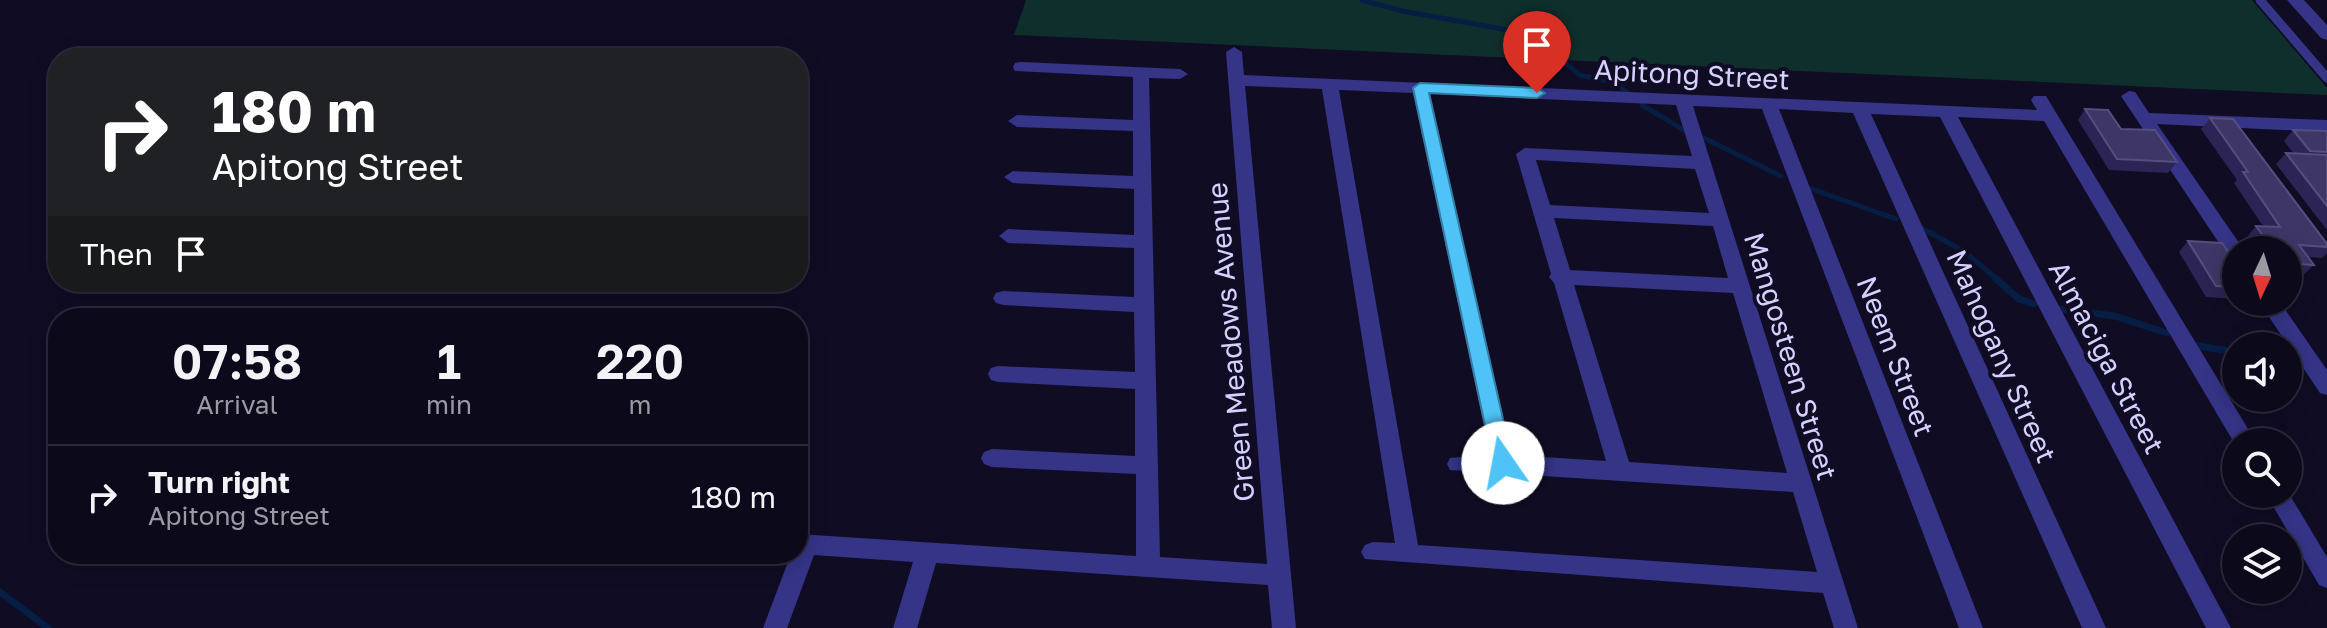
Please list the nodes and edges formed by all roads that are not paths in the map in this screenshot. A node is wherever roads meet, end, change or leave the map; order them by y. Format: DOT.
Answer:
graph roads {
  1 [pos="2260,0"];
  2 [pos="2295,0"];
  3 [pos="2327,35"];
  4 [pos="1234,52"];
  5 [pos="1021,67"];
  6 [pos="1141,72"];
  7 [pos="1180,74"];
  8 [pos="2327,78"];
  9 [pos="1236,80"];
  10 [pos="1330,84"];
  11 [pos="1420,88"];
  12 [pos="2129,96"];
  13 [pos="1683,100"];
  14 [pos="1768,103"];
  15 [pos="1859,107"];
  16 [pos="1946,111"];
  17 [pos="2144,118"];
  18 [pos="1017,121"];
  19 [pos="2230,121"];
  20 [pos="1142,126"];
  21 [pos="2327,126"];
  22 [pos="2248,145"];
  23 [pos="1703,163"];
  24 [pos="1013,177"];
  25 [pos="1143,183"];
  26 [pos="1541,211"];
  27 [pos="1720,220"];
  28 [pos="1008,236"];
  29 [pos="2224,236"];
  30 [pos="1144,242"];
  31 [pos="1559,277"];
  32 [pos="1741,286"];
  33 [pos="1003,298"];
  34 [pos="1144,305"];
  35 [pos="2279,316"];
  36 [pos="998,374"];
  37 [pos="1145,381"];
  38 [pos="2327,387"];
  39 [pos="2237,428"];
  40 [pos="992,458"];
  41 [pos="1503,463"];
  42 [pos="1458,464"];
  43 [pos="1147,466"];
  44 [pos="1620,470"];
  45 [pos="1801,483"];
  46 [pos="2285,508"];
  47 [pos="808,544"];
  48 [pos="928,552"];
  49 [pos="1373,552"];
  50 [pos="1408,554"];
  51 [pos="796,564"];
  52 [pos="1148,566"];
  53 [pos="1278,575"];
  54 [pos="2327,578"];
  55 [pos="1832,583"];
  56 [pos="775,628"];
  57 [pos="905,628"];
  58 [pos="1284,628"];
  59 [pos="1846,628"];
  60 [pos="1971,628"];
  61 [pos="2094,628"];
  62 [pos="2219,628"];
  1 -- 8 [label="lane"];
  2 -- 3 [label="street"];
  4 -- 9 [label="street, Green Meadows Avenue"];
  5 -- 6 [label="street"];
  6 -- 7 [label="street"];
  6 -- 20 [label="street"];
  9 -- 10 [label="street, Apitong Street"];
  9 -- 53 [label="street, Green Meadows Avenue"];
  10 -- 11 [label="street, Apitong Street"];
  10 -- 50 [label="street"];
  11 -- 13 [label="street, Apitong Street"];
  11 -- 41 [label="street"];
  12 -- 17 [label="street"];
  13 -- 14 [label="street, Apitong Street"];
  13 -- 23 [label="street, Mangosteen Street"];
  14 -- 15 [label="street, Apitong Street"];
  14 -- 60 [label="street, Neem Street"];
  15 -- 16 [label="street, Apitong Street"];
  15 -- 61 [label="street, Mahogany Street"];
  16 -- 39 [label="street, Apitong Street"];
  16 -- 62 [label="street, Almaciga Street"];
  17 -- 19 [label="street"];
  17 -- 29 [label="street"];
  18 -- 20 [label="street"];
  19 -- 21 [label="street"];
  19 -- 22 [label="street"];
  20 -- 25 [label="street"];
  23 -- 26 [label="street"];
  23 -- 27 [label="street, Mangosteen Street"];
  24 -- 25 [label="street"];
  25 -- 30 [label="street"];
  26 -- 27 [label="street"];
  26 -- 31 [label="street"];
  27 -- 32 [label="street, Mangosteen Street"];
  28 -- 30 [label="street"];
  30 -- 34 [label="street"];
  31 -- 32 [label="street"];
  31 -- 44 [label="street"];
  32 -- 45 [label="street, Mangosteen Street"];
  33 -- 34 [label="street"];
  34 -- 37 [label="street"];
  35 -- 38 [label="street"];
  36 -- 37 [label="street"];
  37 -- 43 [label="street"];
  40 -- 43 [label="street"];
  41 -- 42 [label="street"];
  41 -- 44 [label="street"];
  43 -- 52 [label="street"];
  44 -- 45 [label="street"];
  45 -- 55 [label="street, Mangosteen Street"];
  46 -- 54 [label="street"];
  47 -- 48 [label="street"];
  48 -- 52 [label="street"];
  48 -- 57 [label="street"];
  49 -- 50 [label="street"];
  50 -- 55 [label="street"];
  51 -- 56 [label="street"];
  52 -- 53 [label="street"];
  53 -- 58 [label="street, Green Meadows Avenue"];
  55 -- 59 [label="street, Mangosteen Street"];
}
